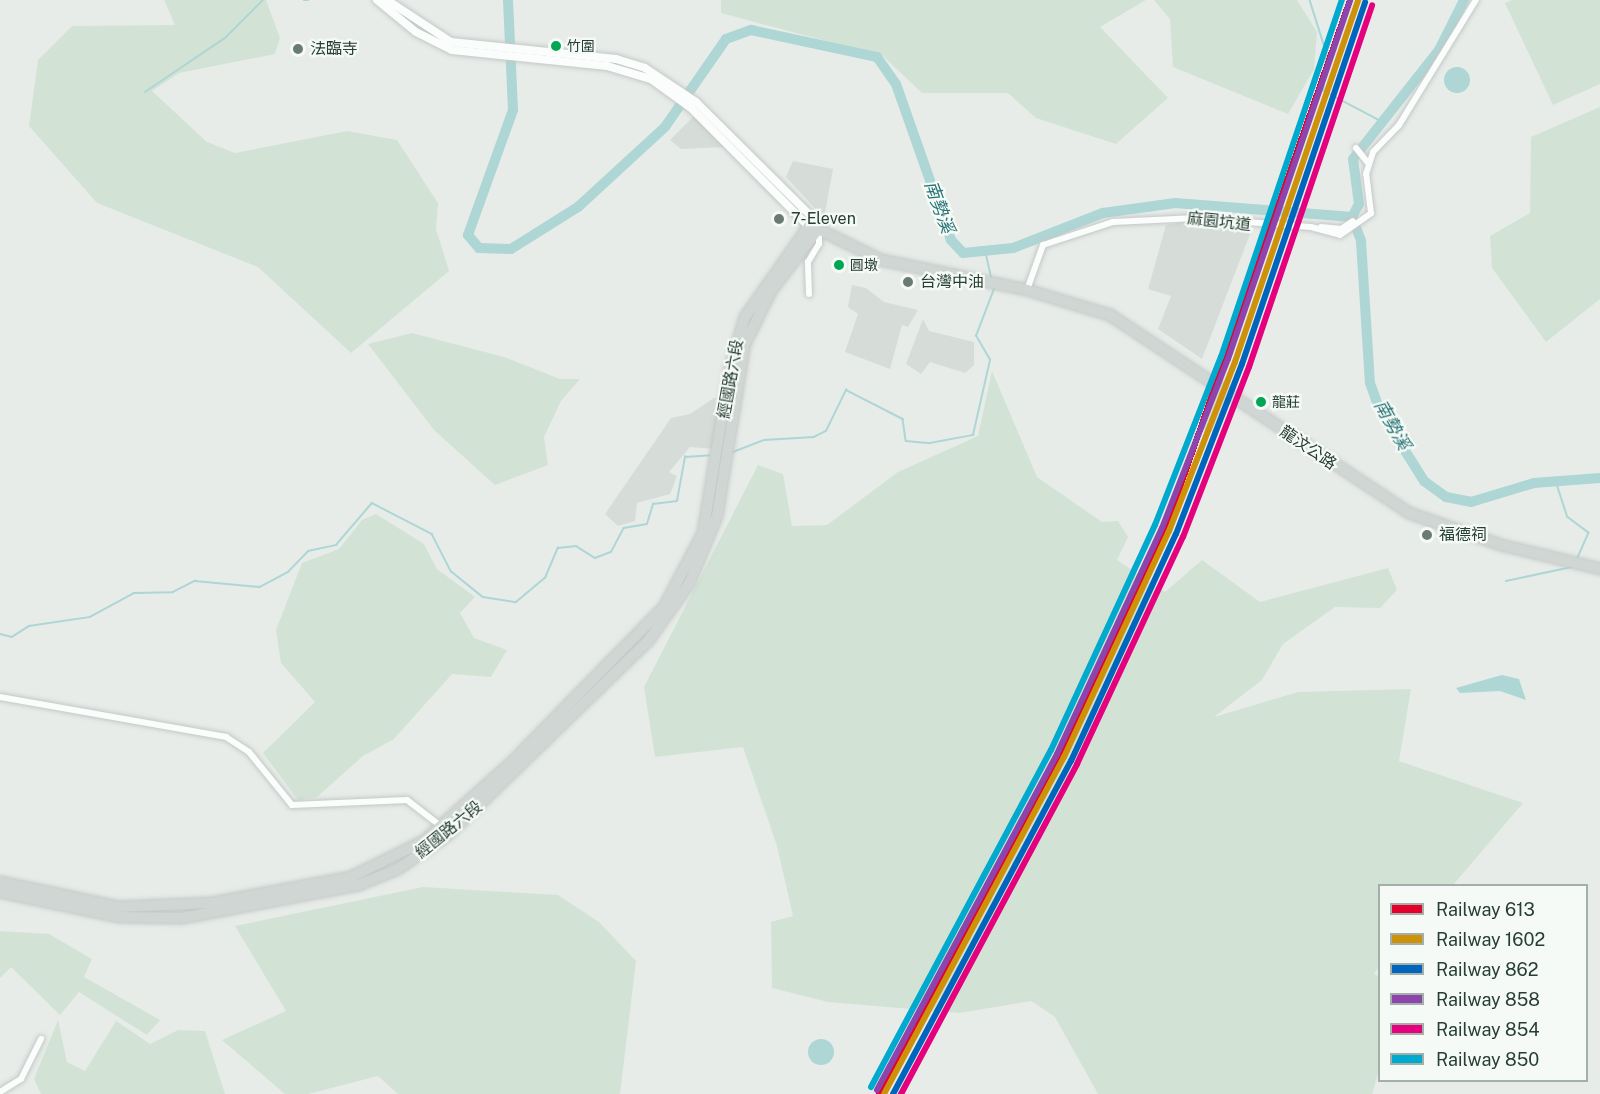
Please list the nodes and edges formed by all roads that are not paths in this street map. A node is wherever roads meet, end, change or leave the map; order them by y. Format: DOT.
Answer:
graph roads {
  1 [pos="377,0"];
  2 [pos="387,0"];
  3 [pos="1476,0"];
  4 [pos="419,29"];
  5 [pos="530,59"];
  6 [pos="674,89"];
  7 [pos="1356,148"];
  8 [pos="1368,163"];
  9 [pos="814,225"];
  10 [pos="1027,290"];
  11 [pos="809,294"];
  12 [pos="1600,569"];
  13 [pos="0,697"];
  14 [pos="445,830"];
  15 [pos="0,882"];
  16 [pos="0,892"];
  17 [pos="126,912"];
  18 [pos="41,1039"];
  19 [pos="0,1092"];
  1 -- 4 [label="street"];
  2 -- 4 [label="street"];
  3 -- 8 [label="street"];
  4 -- 5 [label="street"];
  5 -- 6 [label="street"];
  5 -- 6 [label="street"];
  6 -- 9 [label="street"];
  7 -- 8 [label="street"];
  8 -- 10 [label="street, 麻園坑道"];
  9 -- 10 [label="main road, 龍汶公路"];
  9 -- 11 [label="street"];
  9 -- 14 [label="main road, 經國路六段"];
  10 -- 12 [label="main road, 龍汶公路"];
  13 -- 14 [label="street"];
  14 -- 17 [label="main road, 經國路六段"];
  15 -- 17 [label="main road, 經國路六段"];
  16 -- 17 [label="main road, 經國路六段"];
  18 -- 19 [label="street"];
}
